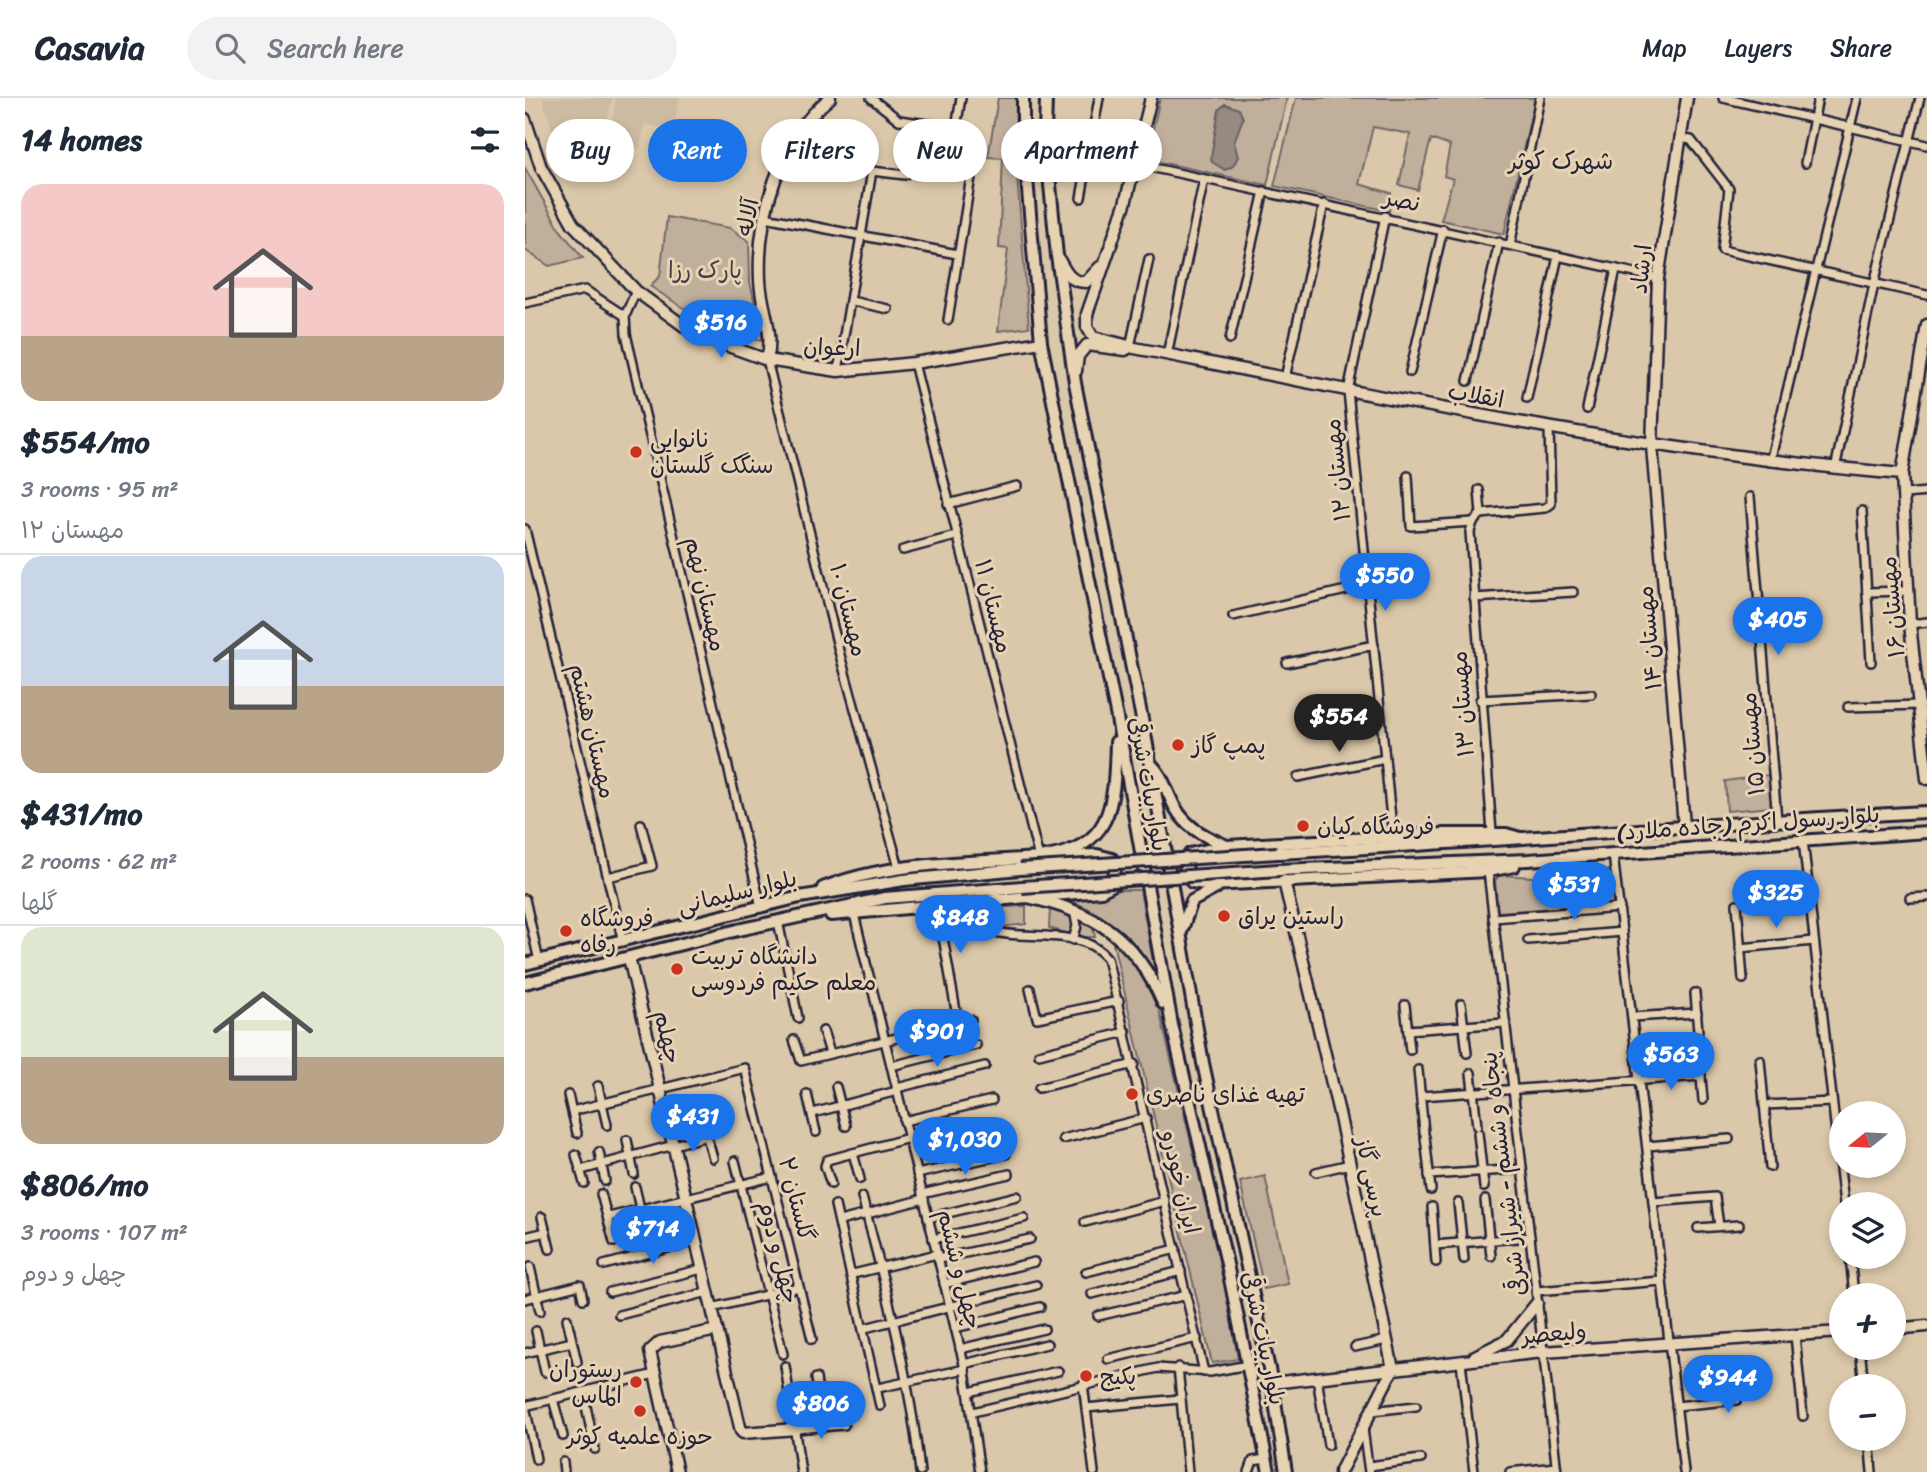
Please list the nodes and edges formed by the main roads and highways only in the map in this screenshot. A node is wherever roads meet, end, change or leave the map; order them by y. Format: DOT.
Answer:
graph roads {
  1 [pos="1023,98"];
  2 [pos="1046,98"];
  3 [pos="1117,718"];
  4 [pos="1151,763"];
  5 [pos="1927,812"];
  6 [pos="1927,832"];
  7 [pos="1526,840"];
  8 [pos="1227,846"];
  9 [pos="1057,856"];
  10 [pos="1528,860"];
  11 [pos="1230,884"];
  12 [pos="1025,892"];
  13 [pos="800,897"];
  14 [pos="803,916"];
  15 [pos="1180,942"];
  16 [pos="525,964"];
  17 [pos="525,983"];
  18 [pos="1172,1025"];
  19 [pos="1244,1259"];
  20 [pos="1227,1264"];
  21 [pos="1248,1280"];
  22 [pos="1231,1285"];
  23 [pos="1269,1472"];
  24 [pos="1286,1472"];
  1 -- 3 [label="main road, بلوار بیات شرقی"];
  2 -- 4 [label="main road, بلوار بیات شرقی"];
  3 -- 9 [label="main road"];
  3 -- 18 [label="main road, بلوار بیات شرقی"];
  4 -- 8 [label="main road"];
  4 -- 15 [label="main road, بلوار بیات شرقی"];
  5 -- 7 [label="main road"];
  6 -- 10 [label="main road, بلوار رسول اکرم (جاده ملارد)"];
  7 -- 8 [label="main road"];
  7 -- 13 [label="main road, بلوار سلیمانی, bridge"];
  8 -- 11 [label="main road"];
  9 -- 12 [label="main road"];
  9 -- 13 [label="main road"];
  10 -- 11 [label="main road"];
  10 -- 12 [label="main road, بلوار رسول اکرم (جاده ملارد), bridge"];
  11 -- 15 [label="main road"];
  12 -- 14 [label="main road"];
  12 -- 14 [label="main road"];
  12 -- 18 [label="main road"];
  13 -- 16 [label="main road, بلوار سلیمانی"];
  14 -- 17 [label="main road, بلوار سلیمانی"];
  15 -- 19 [label="main road, بلوار بیات شرقی"];
  18 -- 20 [label="main road, بلوار بیات شرقی"];
  19 -- 20 [label="main road"];
  19 -- 21 [label="main road, بلوار بیات شرقی"];
  20 -- 22 [label="main road, بلوار بیات شرقی"];
  21 -- 22 [label="main road"];
  21 -- 24 [label="main road, بلوار بیات شرقی"];
  22 -- 23 [label="main road, بلوار بیات شرقی"];
}
